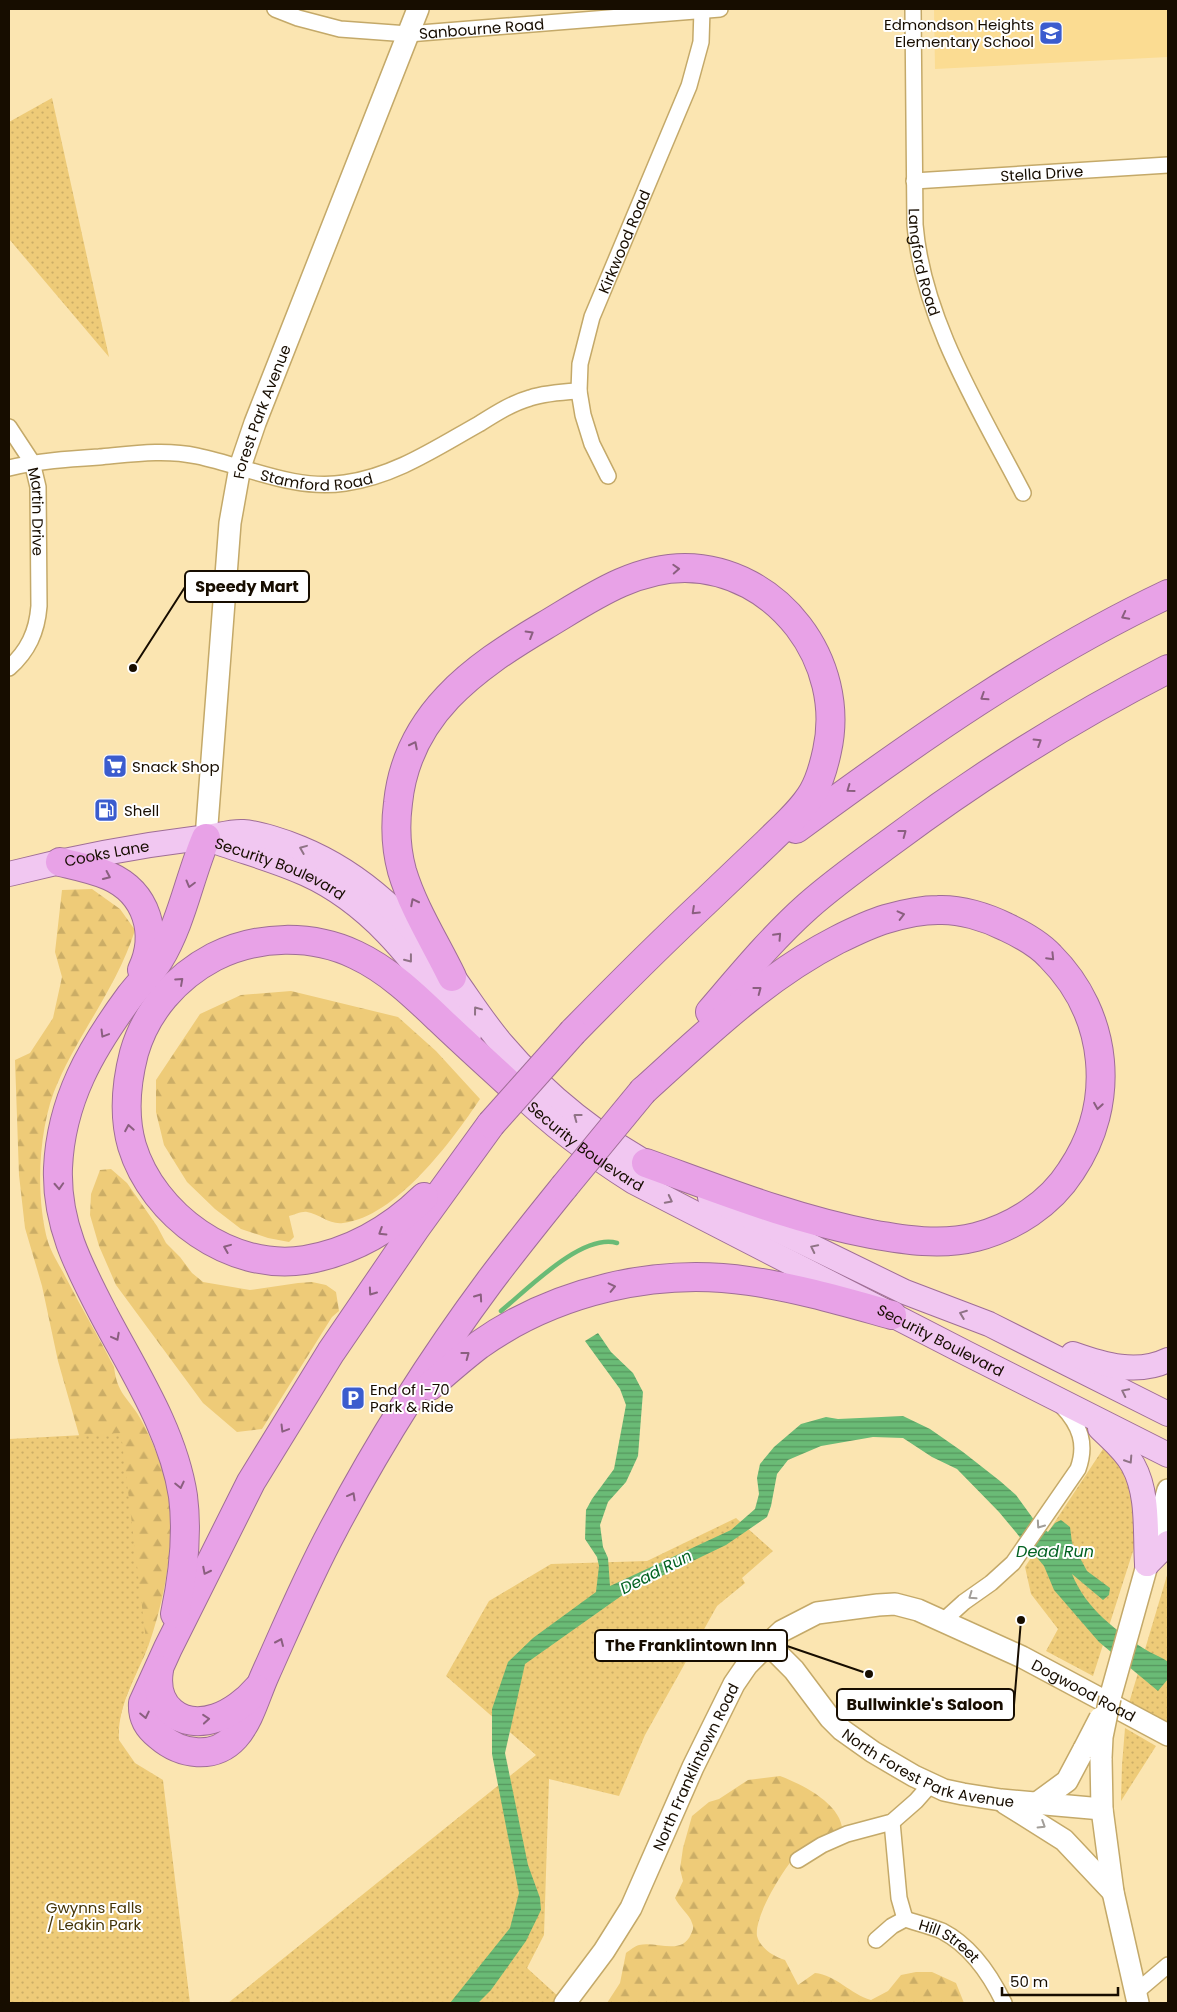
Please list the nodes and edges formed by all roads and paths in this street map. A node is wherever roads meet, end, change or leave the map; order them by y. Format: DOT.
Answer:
graph roads {
  1 [pos="275,9"];
  2 [pos="418,9"];
  3 [pos="720,9"];
  4 [pos="913,9"];
  5 [pos="702,10"];
  6 [pos="408,34"];
  7 [pos="1168,165"];
  8 [pos="914,182"];
  9 [pos="579,391"];
  10 [pos="9,427"];
  11 [pos="32,462"];
  12 [pos="240,467"];
  13 [pos="9,468"];
  14 [pos="608,476"];
  15 [pos="1023,493"];
  16 [pos="1168,594"];
  17 [pos="9,668"];
  18 [pos="1168,669"];
  19 [pos="206,838"];
  20 [pos="60,862"];
  21 [pos="14,872"];
  22 [pos="730,878"];
  23 [pos="452,976"];
  24 [pos="132,994"];
  25 [pos="643,1091"];
  26 [pos="519,1093"];
  27 [pos="491,1124"];
  28 [pos="646,1163"];
  29 [pos="892,1315"];
  30 [pos="989,1324"];
  31 [pos="1168,1360"];
  32 [pos="1054,1398"];
  33 [pos="403,1410"];
  34 [pos="1084,1412"];
  35 [pos="1168,1414"];
  36 [pos="1168,1455"];
  37 [pos="1168,1490"];
  38 [pos="1168,1543"];
  39 [pos="1144,1572"];
  40 [pos="943,1621"];
  41 [pos="768,1644"];
  42 [pos="163,1659"];
  43 [pos="1168,1734"];
  44 [pos="1092,1754"];
  45 [pos="931,1784"];
  46 [pos="1001,1800"];
  47 [pos="1037,1803"];
  48 [pos="1102,1809"];
  49 [pos="892,1822"];
  50 [pos="798,1860"];
  51 [pos="1113,1892"];
  52 [pos="905,1919"];
  53 [pos="876,1940"];
  54 [pos="1168,1965"];
  55 [pos="1136,1998"];
  56 [pos="565,2003"];
  57 [pos="1004,2003"];
  1 -- 6 [label="street, Sanbourne Road"];
  2 -- 6 [label="street, Forest Park Avenue"];
  3 -- 5 [label="street, Sanbourne Road"];
  4 -- 8 [label="street, Langford Road"];
  5 -- 6 [label="street, Sanbourne Road"];
  5 -- 9 [label="street, Kirkwood Road"];
  6 -- 12 [label="street, Forest Park Avenue"];
  7 -- 8 [label="street, Stella Drive"];
  8 -- 15 [label="street, Langford Road"];
  9 -- 12 [label="street, Stamford Road"];
  9 -- 14 [label="street, Kirkwood Road"];
  10 -- 11 [label="street, Martin Drive"];
  11 -- 12 [label="street, Stamford Road"];
  11 -- 13 [label="street, Stamford Road"];
  11 -- 17 [label="street, Martin Drive"];
  12 -- 19 [label="street, Forest Park Avenue"];
  16 -- 22 [label="highway, one-way"];
  25 -- 18 [label="highway, one-way"];
  19 -- 20 [label="main road, Cooks Lane"];
  23 -- 19 [label="main road, Security Boulevard, one-way"];
  19 -- 24 [label="highway, one-way"];
  19 -- 26 [label="main road, Security Boulevard, one-way"];
  20 -- 21 [label="main road, Cooks Lane"];
  20 -- 24 [label="highway, one-way"];
  23 -- 22 [label="highway, one-way"];
  22 -- 27 [label="highway, one-way, bridge"];
  28 -- 23 [label="main road, Security Boulevard, one-way"];
  24 -- 42 [label="highway, one-way"];
  25 -- 28 [label="highway, one-way"];
  33 -- 25 [label="highway, one-way, bridge"];
  27 -- 26 [label="highway, one-way"];
  26 -- 29 [label="main road, Security Boulevard, one-way"];
  27 -- 42 [label="highway, one-way"];
  30 -- 28 [label="main road, Security Boulevard, one-way"];
  29 -- 32 [label="main road, Security Boulevard"];
  33 -- 29 [label="highway, one-way"];
  30 -- 31 [label="main road"];
  35 -- 30 [label="main road, Security Boulevard, one-way"];
  32 -- 34 [label="main road, Security Boulevard"];
  32 -- 40 [label="street, one-way"];
  42 -- 33 [label="highway, one-way"];
  34 -- 36 [label="main road, Security Boulevard"];
  34 -- 39 [label="main road, one-way"];
  37 -- 39 [label="street"];
  38 -- 39 [label="main road"];
  39 -- 44 [label="street, bridge"];
  40 -- 41 [label="street, North Franklintown Road"];
  40 -- 43 [label="street, Dogwood Road"];
  41 -- 45 [label="street, North Forest Park Avenue"];
  41 -- 56 [label="street, North Franklintown Road"];
  44 -- 47 [label="street"];
  44 -- 48 [label="street"];
  45 -- 46 [label="street, North Forest Park Avenue"];
  45 -- 49 [label="street"];
  46 -- 47 [label="street, North Forest Park Avenue"];
  46 -- 51 [label="street, one-way"];
  47 -- 48 [label="street, North Forest Park Avenue"];
  48 -- 51 [label="street"];
  49 -- 50 [label="street"];
  49 -- 52 [label="street"];
  51 -- 55 [label="street"];
  52 -- 53 [label="street, Hill Street"];
  52 -- 57 [label="street, Hill Street"];
  54 -- 55 [label="street"];
}
